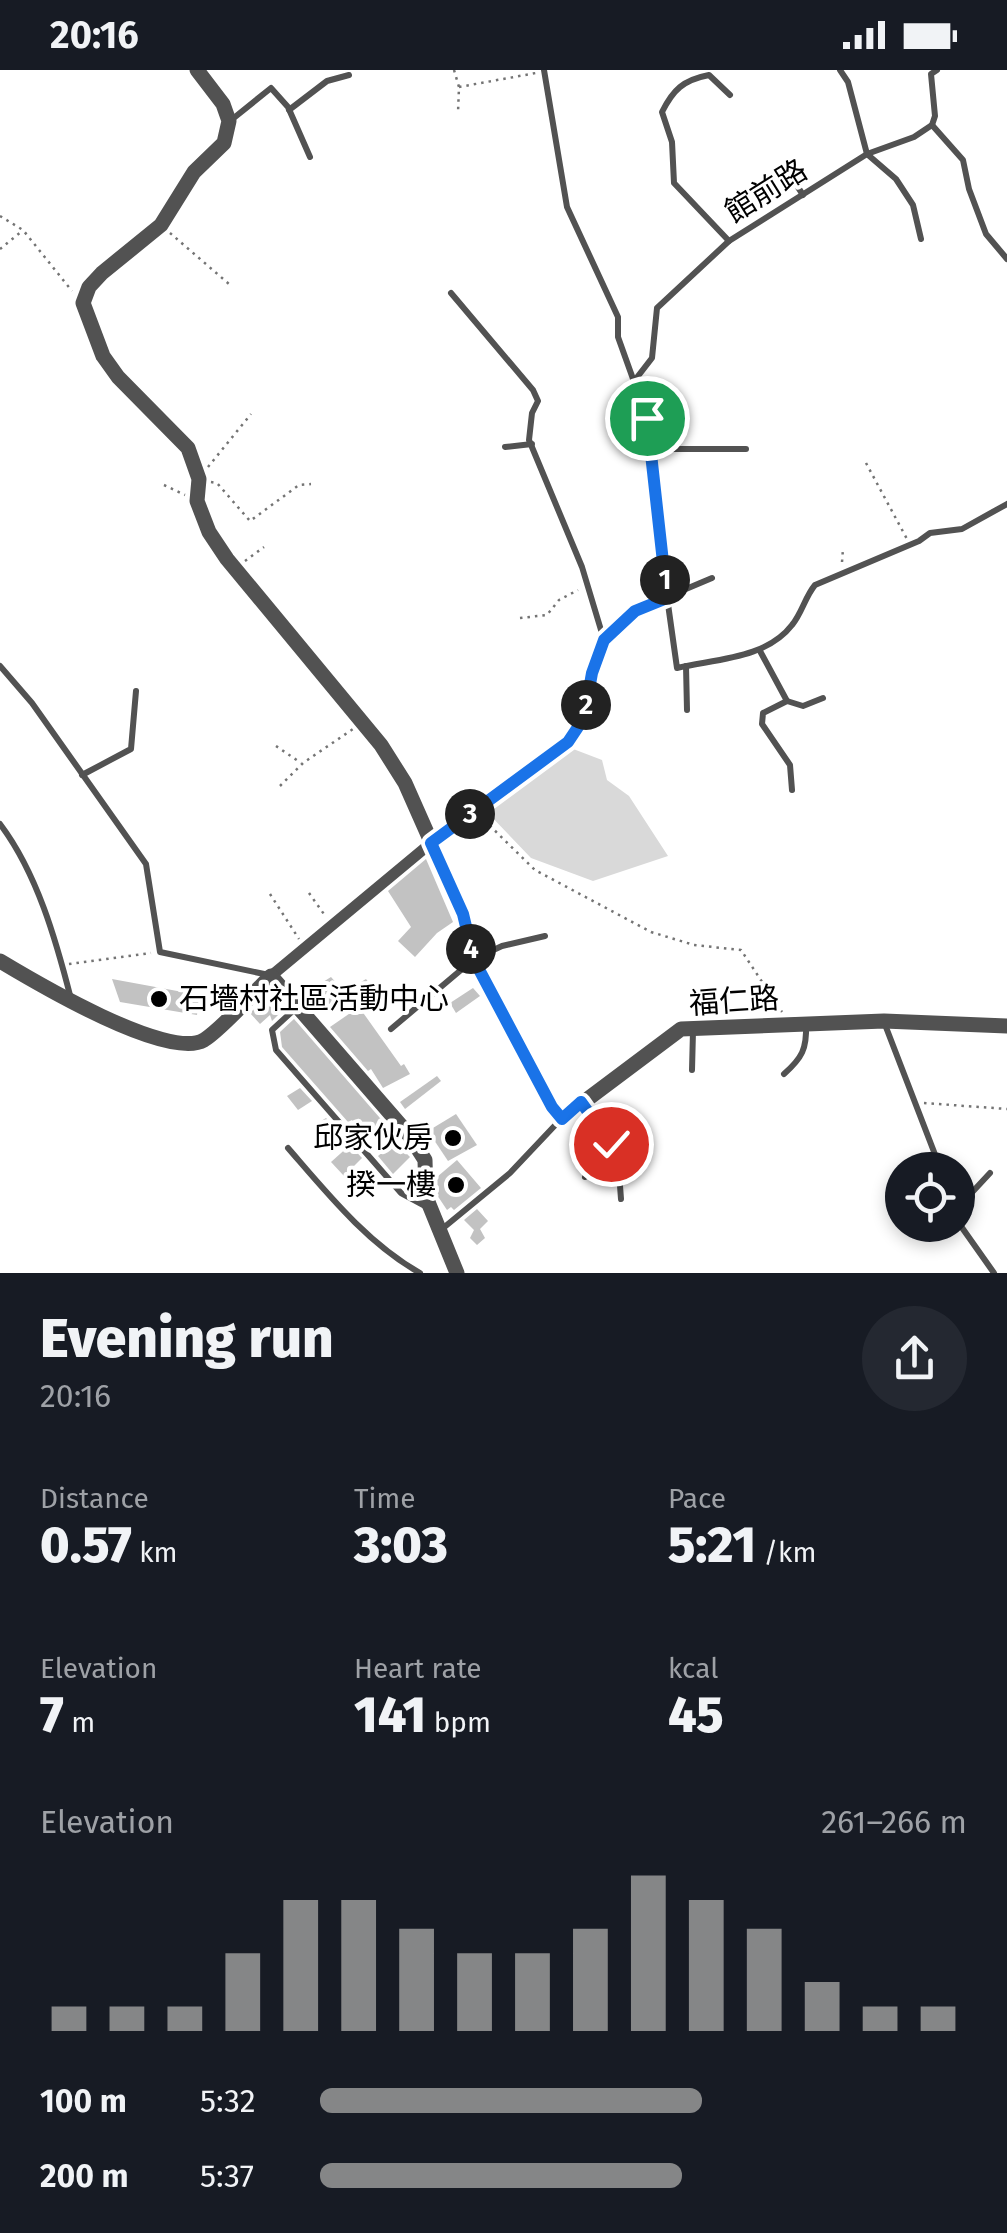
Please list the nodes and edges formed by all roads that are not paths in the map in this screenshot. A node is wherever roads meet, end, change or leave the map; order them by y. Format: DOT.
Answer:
graph roads {
  1 [pos="197,70"];
  2 [pos="840,70"];
  3 [pos="937,70"];
  4 [pos="544,71"];
  5 [pos="349,76"];
  6 [pos="730,95"];
  7 [pos="289,110"];
  8 [pos="229,122"];
  9 [pos="932,125"];
  10 [pos="867,154"];
  11 [pos="310,157"];
  12 [pos="783,164"];
  13 [pos="803,195"];
  14 [pos="921,239"];
  15 [pos="729,241"];
  16 [pos="1007,259"];
  17 [pos="451,294"];
  18 [pos="634,380"];
  19 [pos="532,444"];
  20 [pos="505,447"];
  21 [pos="650,449"];
  22 [pos="746,449"];
  23 [pos="1007,504"];
  24 [pos="712,578"];
  25 [pos="667,598"];
  26 [pos="604,640"];
  27 [pos="760,651"];
  28 [pos="0,666"];
  29 [pos="686,666"];
  30 [pos="136,691"];
  31 [pos="823,698"];
  32 [pos="787,701"];
  33 [pos="688,710"];
  34 [pos="82,774"];
  35 [pos="792,790"];
  36 [pos="0,824"];
  37 [pos="431,843"];
  38 [pos="545,936"];
  39 [pos="474,960"];
  40 [pos="0,961"];
  41 [pos="271,976"];
  42 [pos="73,1004"];
  43 [pos="300,1006"];
  44 [pos="884,1021"];
  45 [pos="798,1024"];
  46 [pos="1007,1026"];
  47 [pos="693,1028"];
  48 [pos="391,1029"];
  49 [pos="692,1070"];
  50 [pos="784,1074"];
  51 [pos="581,1102"];
  52 [pos="562,1119"];
  53 [pos="611,1144"];
  54 [pos="288,1148"];
  55 [pos="934,1152"];
  56 [pos="990,1173"];
  57 [pos="585,1177"];
  58 [pos="975,1189"];
  59 [pos="621,1199"];
  60 [pos="432,1210"];
  61 [pos="441,1230"];
  62 [pos="972,1242"];
  63 [pos="420,1273"];
  64 [pos="458,1273"];
  65 [pos="994,1273"];
  1 -- 8 [label="street"];
  2 -- 10 [label="lane"];
  3 -- 9 [label="lane"];
  4 -- 18 [label="lane"];
  5 -- 7 [label="lane"];
  6 -- 15 [label="lane"];
  7 -- 8 [label="lane"];
  7 -- 11 [label="lane"];
  8 -- 37 [label="street"];
  9 -- 10 [label="lane, 館前路"];
  9 -- 16 [label="lane"];
  10 -- 13 [label="lane, 館前路"];
  10 -- 14 [label="lane"];
  12 -- 13 [label="lane"];
  13 -- 15 [label="lane, 館前路"];
  15 -- 18 [label="lane, 館前路"];
  17 -- 19 [label="lane"];
  18 -- 21 [label="lane"];
  19 -- 20 [label="lane"];
  19 -- 26 [label="lane"];
  21 -- 22 [label="lane"];
  21 -- 25 [label="lane"];
  23 -- 27 [label="lane"];
  24 -- 25 [label="lane"];
  25 -- 26 [label="lane"];
  25 -- 29 [label="lane"];
  26 -- 37 [label="lane"];
  27 -- 29 [label="lane"];
  27 -- 32 [label="lane"];
  28 -- 34 [label="lane"];
  29 -- 33 [label="lane"];
  30 -- 34 [label="lane"];
  31 -- 32 [label="lane"];
  32 -- 35 [label="lane"];
  34 -- 41 [label="lane"];
  36 -- 42 [label="lane"];
  37 -- 39 [label="street"];
  37 -- 41 [label="street"];
  38 -- 39 [label="lane"];
  39 -- 48 [label="lane"];
  39 -- 52 [label="street"];
  40 -- 42 [label="street"];
  41 -- 42 [label="street"];
  41 -- 43 [label="street"];
  43 -- 60 [label="street"];
  43 -- 60 [label="lane"];
  44 -- 45 [label="street, 福仁路"];
  44 -- 46 [label="street, 福仁路"];
  44 -- 55 [label="lane"];
  45 -- 47 [label="street, 福仁路"];
  45 -- 50 [label="lane"];
  47 -- 49 [label="lane"];
  47 -- 51 [label="street, 福仁路"];
  51 -- 52 [label="street, 福仁路"];
  51 -- 53 [label="lane"];
  52 -- 61 [label="lane"];
  53 -- 57 [label="lane"];
  53 -- 59 [label="lane"];
  54 -- 63 [label="lane"];
  56 -- 58 [label="lane"];
  60 -- 61 [label="street"];
  61 -- 64 [label="street"];
  62 -- 65 [label="lane"];
}
